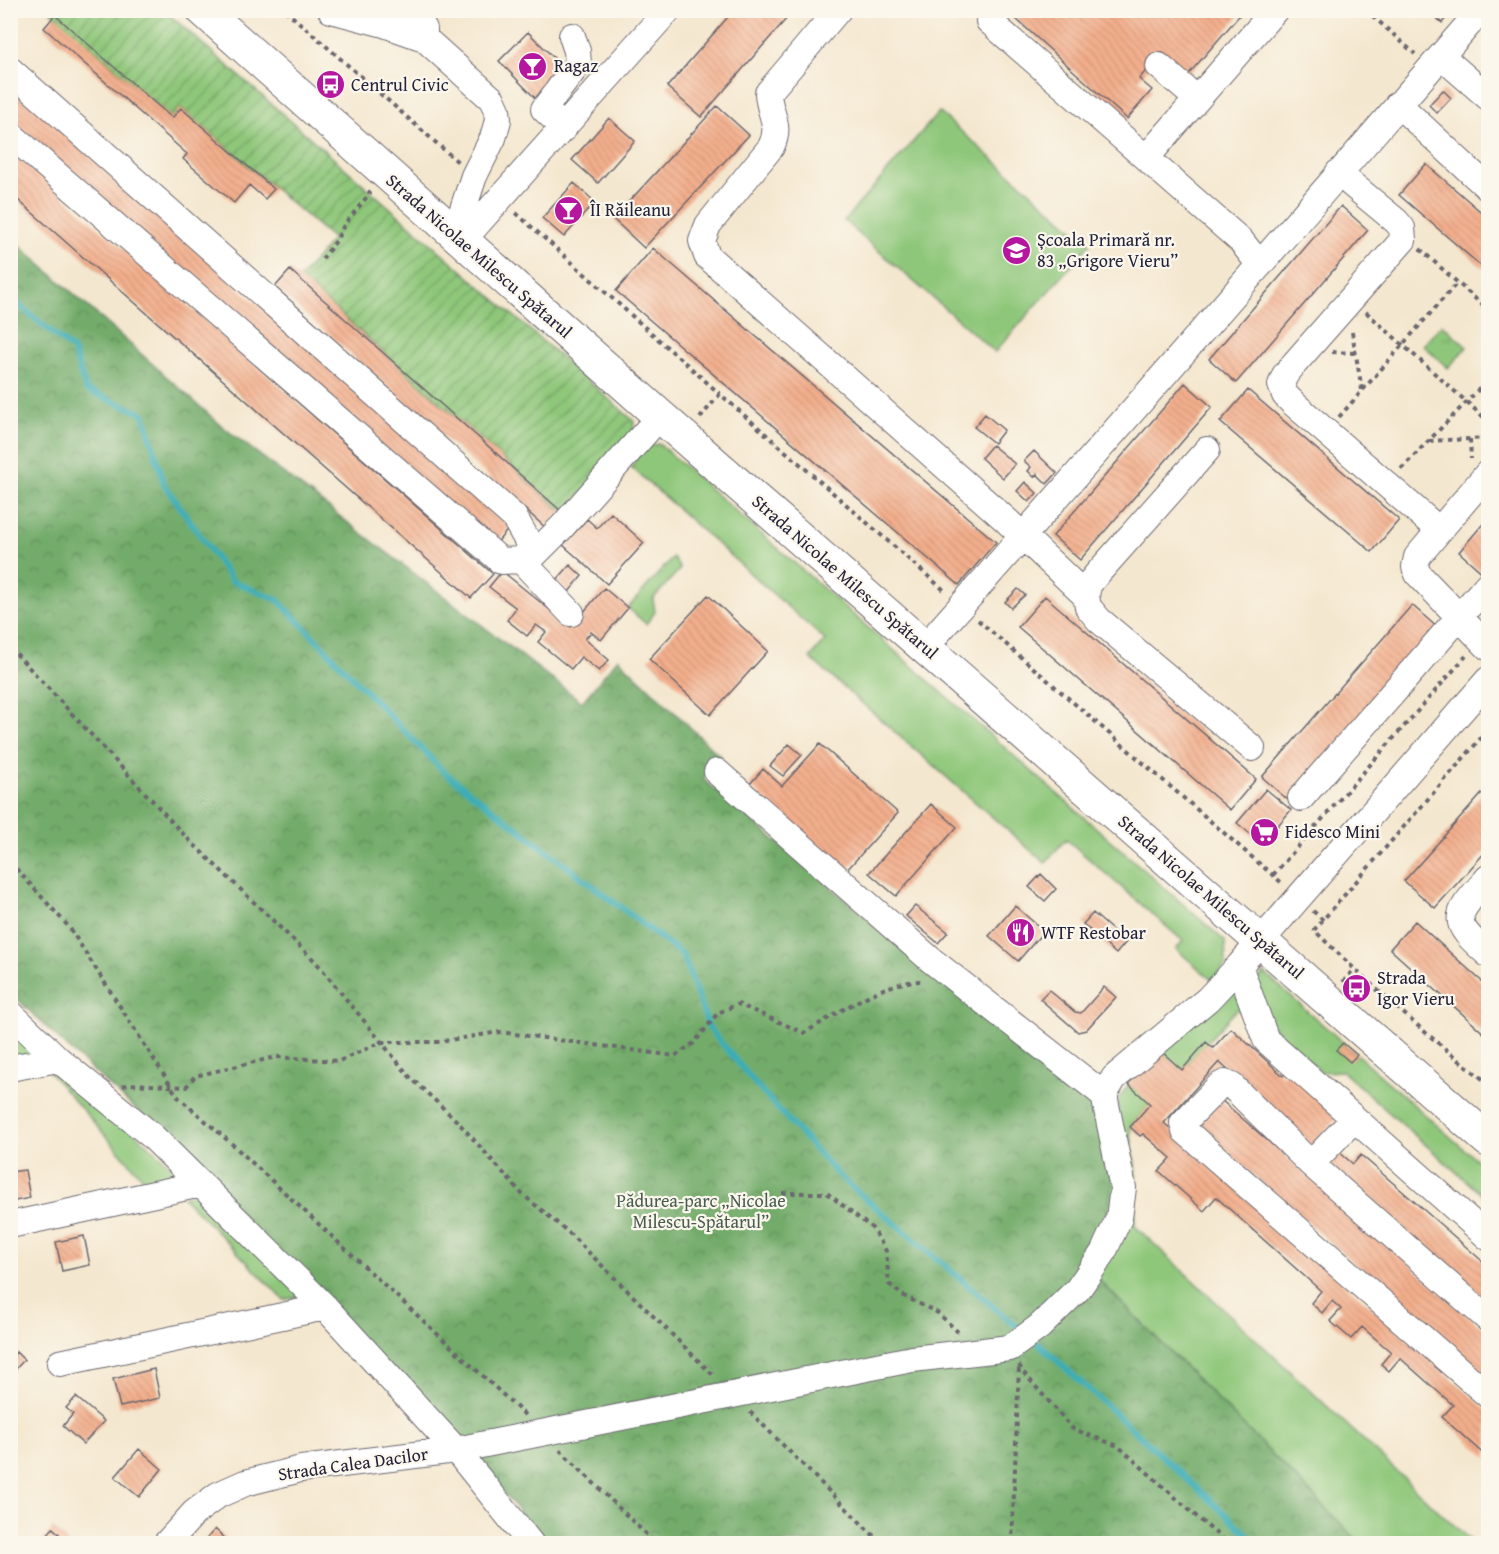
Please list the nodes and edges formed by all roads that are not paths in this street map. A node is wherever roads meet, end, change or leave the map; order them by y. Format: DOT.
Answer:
graph roads {
  1 [pos="203,10"];
  2 [pos="331,10"];
  3 [pos="413,10"];
  4 [pos="668,10"];
  5 [pos="838,10"];
  6 [pos="998,10"];
  7 [pos="1275,10"];
  8 [pos="1481,10"];
  9 [pos="572,36"];
  10 [pos="424,38"];
  11 [pos="1442,56"];
  12 [pos="1159,66"];
  13 [pos="10,70"];
  14 [pos="1488,97"];
  15 [pos="1197,99"];
  16 [pos="1398,104"];
  17 [pos="564,128"];
  18 [pos="10,134"];
  19 [pos="1146,158"];
  20 [pos="1338,173"];
  21 [pos="1488,188"];
  22 [pos="462,241"];
  23 [pos="1260,265"];
  24 [pos="672,427"];
  25 [pos="1207,450"];
  26 [pos="1488,473"];
  27 [pos="1439,530"];
  28 [pos="1024,537"];
  29 [pos="528,557"];
  30 [pos="1488,584"];
  31 [pos="1086,596"];
  32 [pos="571,613"];
  33 [pos="1460,616"];
  34 [pos="1484,643"];
  35 [pos="925,647"];
  36 [pos="1488,680"];
  37 [pos="1252,748"];
  38 [pos="717,772"];
  39 [pos="1302,798"];
  40 [pos="1488,878"];
  41 [pos="1261,941"];
  42 [pos="1488,954"];
  43 [pos="1239,966"];
  44 [pos="10,1013"];
  45 [pos="58,1059"];
  46 [pos="10,1068"];
  47 [pos="1104,1095"];
  48 [pos="1354,1119"];
  49 [pos="1488,1140"];
  50 [pos="1311,1164"];
  51 [pos="201,1184"];
  52 [pos="10,1225"];
  53 [pos="1488,1237"];
  54 [pos="325,1307"];
  55 [pos="1488,1319"];
  56 [pos="60,1364"];
  57 [pos="1488,1395"];
  58 [pos="456,1450"];
  59 [pos="166,1544"];
  60 [pos="531,1544"];
  1 -- 22 [label="main road, Strada Nicolae Milescu Spătarul"];
  2 -- 10 [label="street"];
  3 -- 10 [label="street"];
  4 -- 17 [label="street"];
  5 -- 28 [label="street"];
  6 -- 19 [label="street"];
  7 -- 15 [label="street"];
  8 -- 11 [label="street"];
  9 -- 17 [label="street"];
  10 -- 22 [label="street"];
  11 -- 14 [label="street"];
  11 -- 16 [label="street"];
  12 -- 15 [label="street"];
  13 -- 29 [label="street"];
  15 -- 19 [label="street"];
  16 -- 20 [label="street"];
  16 -- 21 [label="street"];
  17 -- 22 [label="street"];
  18 -- 29 [label="street"];
  19 -- 23 [label="street"];
  20 -- 23 [label="street"];
  20 -- 27 [label="street"];
  22 -- 24 [label="main road, Strada Nicolae Milescu Spătarul"];
  23 -- 28 [label="street"];
  24 -- 29 [label="street"];
  24 -- 35 [label="main road, Strada Nicolae Milescu Spătarul"];
  25 -- 31 [label="street"];
  26 -- 27 [label="street"];
  27 -- 33 [label="street"];
  28 -- 31 [label="street"];
  28 -- 35 [label="street"];
  29 -- 32 [label="street"];
  30 -- 33 [label="street"];
  31 -- 37 [label="street"];
  33 -- 34 [label="street"];
  33 -- 39 [label="street"];
  35 -- 41 [label="main road, Strada Nicolae Milescu Spătarul"];
  36 -- 41 [label="street"];
  38 -- 47 [label="street"];
  40 -- 42 [label="street"];
  41 -- 43 [label="street"];
  41 -- 49 [label="main road, Strada Nicolae Milescu Spătarul"];
  43 -- 47 [label="street"];
  43 -- 48 [label="street"];
  44 -- 45 [label="street, Strada Calea Dacilor"];
  45 -- 46 [label="street"];
  45 -- 51 [label="street, Strada Calea Dacilor"];
  47 -- 58 [label="street"];
  48 -- 50 [label="street"];
  48 -- 53 [label="street"];
  50 -- 55 [label="street"];
  50 -- 57 [label="street"];
  51 -- 52 [label="street"];
  51 -- 54 [label="street, Strada Calea Dacilor"];
  54 -- 56 [label="street"];
  54 -- 58 [label="street, Strada Calea Dacilor"];
  58 -- 59 [label="street, Strada Calea Dacilor"];
  58 -- 60 [label="street, Strada Calea Dacilor"];
}
